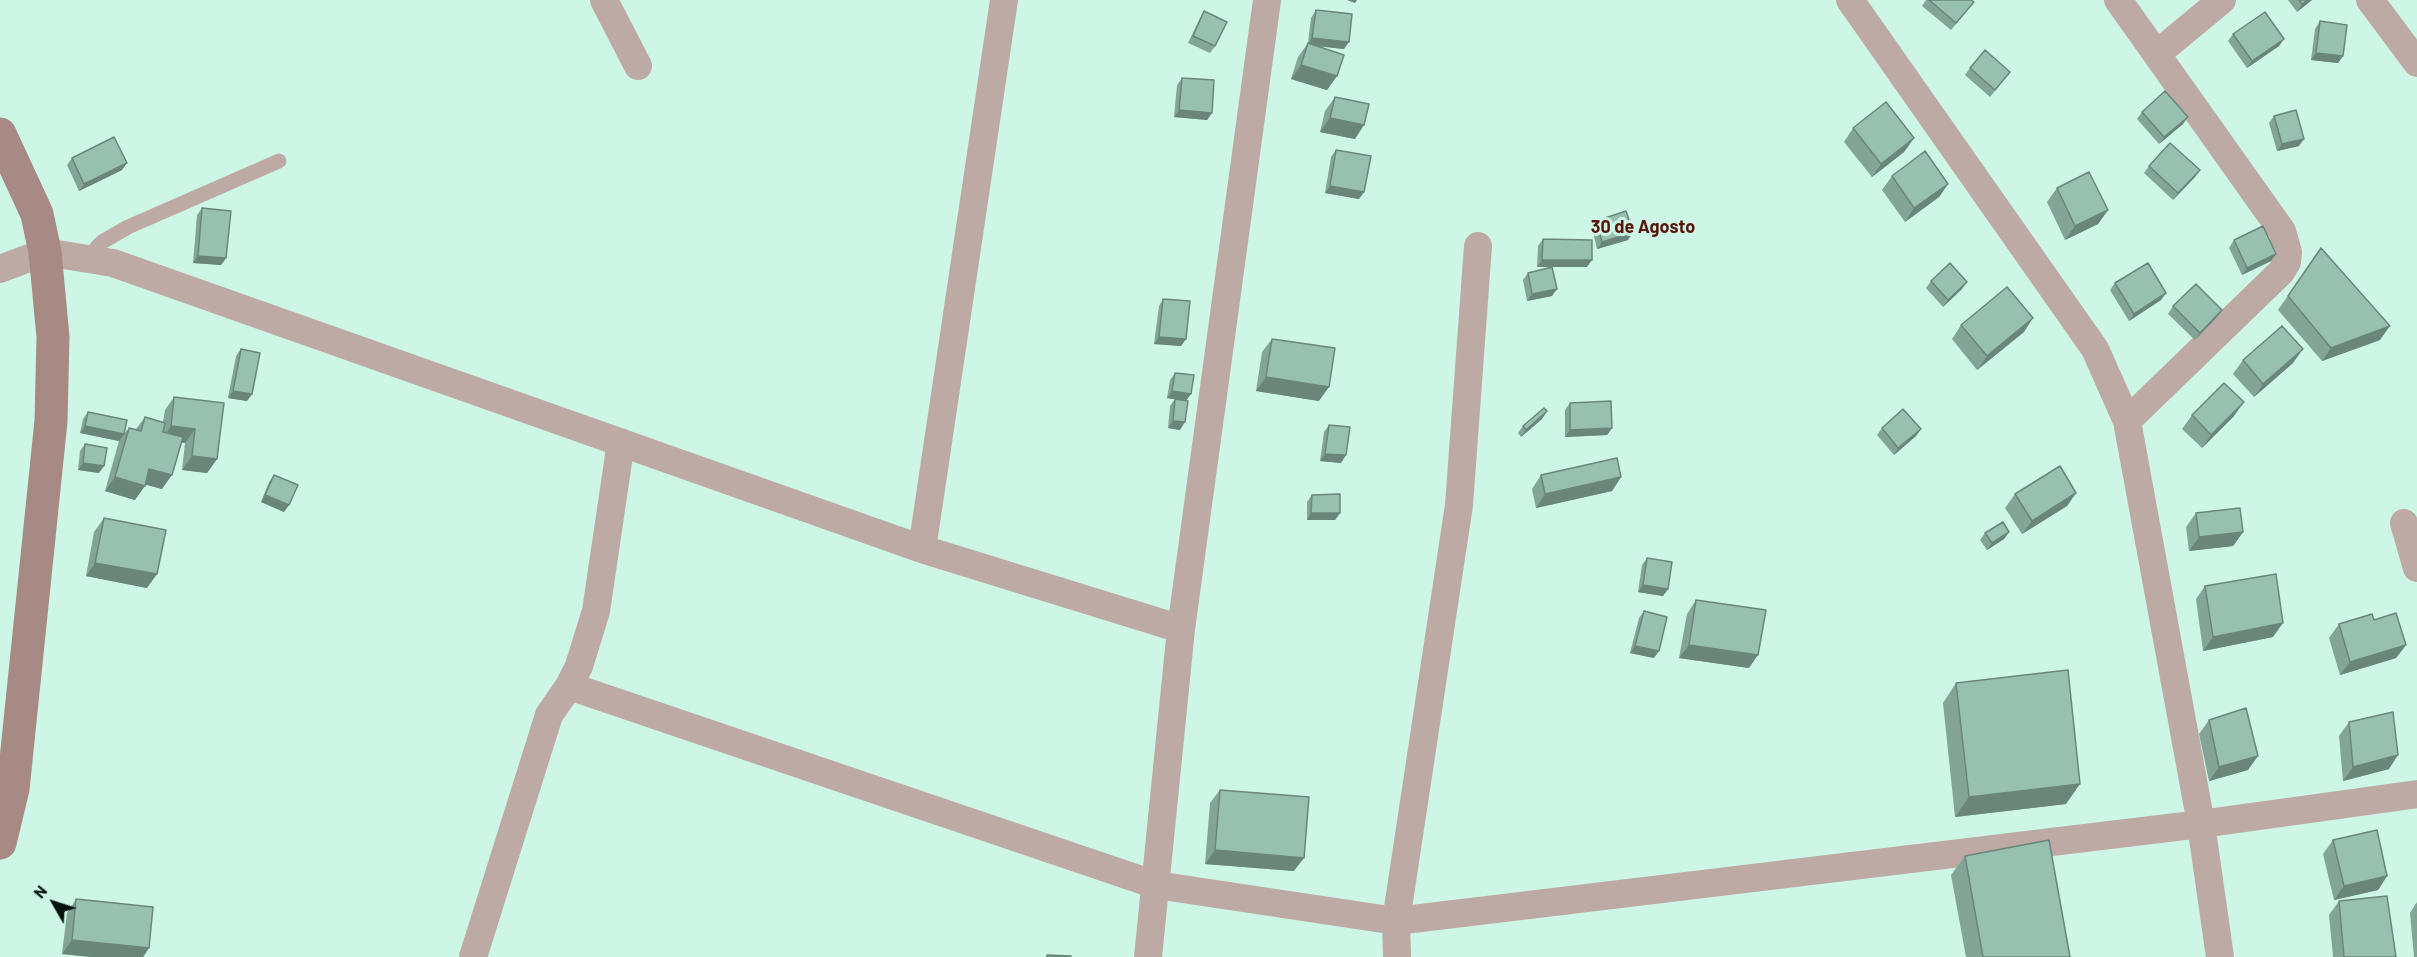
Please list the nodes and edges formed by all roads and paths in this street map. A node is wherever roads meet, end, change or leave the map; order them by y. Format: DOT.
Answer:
graph roads {
  1 [pos="604,0"];
  2 [pos="1004,0"];
  3 [pos="1268,0"];
  4 [pos="1850,0"];
  5 [pos="2118,0"];
  6 [pos="2222,0"];
  7 [pos="2370,0"];
  8 [pos="2158,53"];
  9 [pos="2417,63"];
  10 [pos="638,66"];
  11 [pos="0,134"];
  12 [pos="279,160"];
  13 [pos="1478,246"];
  14 [pos="45,252"];
  15 [pos="92,259"];
  16 [pos="0,269"];
  17 [pos="2127,421"];
  18 [pos="621,442"];
  19 [pos="2404,523"];
  20 [pos="922,549"];
  21 [pos="2417,568"];
  22 [pos="1180,629"];
  23 [pos="569,686"];
  24 [pos="2417,794"];
  25 [pos="2201,824"];
  26 [pos="0,843"];
  27 [pos="1156,885"];
  28 [pos="1396,921"];
  29 [pos="473,957"];
  30 [pos="1148,957"];
  31 [pos="1397,957"];
  32 [pos="2220,957"];
  1 -- 10 [label="street"];
  2 -- 20 [label="street"];
  3 -- 22 [label="street"];
  4 -- 17 [label="street"];
  5 -- 8 [label="street"];
  6 -- 8 [label="street"];
  7 -- 9 [label="street"];
  8 -- 17 [label="street"];
  11 -- 14 [label="street"];
  12 -- 15 [label="lane"];
  13 -- 28 [label="street"];
  14 -- 15 [label="street"];
  14 -- 16 [label="street"];
  14 -- 26 [label="street"];
  15 -- 18 [label="street"];
  17 -- 25 [label="street"];
  18 -- 20 [label="street"];
  18 -- 23 [label="street"];
  19 -- 21 [label="street"];
  20 -- 22 [label="street"];
  22 -- 27 [label="street"];
  23 -- 27 [label="street"];
  23 -- 29 [label="street"];
  24 -- 25 [label="street"];
  25 -- 28 [label="street"];
  25 -- 32 [label="street"];
  27 -- 28 [label="street"];
  27 -- 30 [label="street"];
  28 -- 31 [label="street"];
}
